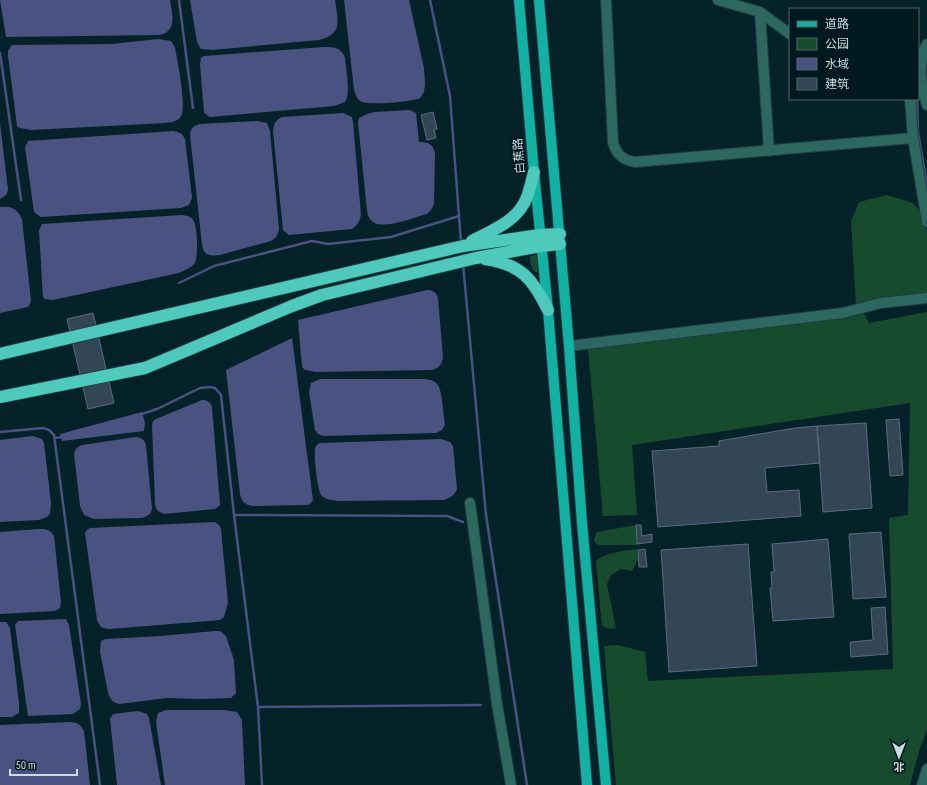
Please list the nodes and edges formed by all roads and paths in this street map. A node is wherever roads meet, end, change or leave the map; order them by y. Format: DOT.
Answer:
graph roads {
  1 [pos="519,0"];
  2 [pos="539,0"];
  3 [pos="606,0"];
  4 [pos="718,0"];
  5 [pos="760,12"];
  6 [pos="789,33"];
  7 [pos="923,49"];
  8 [pos="910,100"];
  9 [pos="927,105"];
  10 [pos="913,138"];
  11 [pos="769,151"];
  12 [pos="534,172"];
  13 [pos="927,222"];
  14 [pos="560,239"];
  15 [pos="541,240"];
  16 [pos="463,246"];
  17 [pos="476,258"];
  18 [pos="927,298"];
  19 [pos="548,310"];
  20 [pos="569,346"];
  21 [pos="0,354"];
  22 [pos="0,397"];
  23 [pos="470,503"];
  24 [pos="927,770"];
  25 [pos="511,785"];
  26 [pos="587,785"];
  27 [pos="606,785"];
  28 [pos="922,785"];
  1 -- 12 [label="main road, 白蕉路"];
  2 -- 14 [label="main road"];
  3 -- 11 [label="street"];
  4 -- 5 [label="street"];
  5 -- 6 [label="street"];
  5 -- 11 [label="street"];
  7 -- 9 [label="street"];
  8 -- 10 [label="street"];
  10 -- 11 [label="street"];
  10 -- 13 [label="street"];
  12 -- 15 [label="main road, 白蕉路"];
  12 -- 16 [label="highway"];
  14 -- 15 [label="highway"];
  14 -- 20 [label="main road"];
  15 -- 16 [label="highway"];
  15 -- 17 [label="highway"];
  15 -- 19 [label="main road, 白蕉路"];
  16 -- 21 [label="highway"];
  17 -- 19 [label="highway"];
  17 -- 22 [label="highway"];
  18 -- 20 [label="street"];
  19 -- 26 [label="main road, 白蕉路"];
  20 -- 27 [label="main road"];
  23 -- 25 [label="street"];
  24 -- 28 [label="street"];
}
